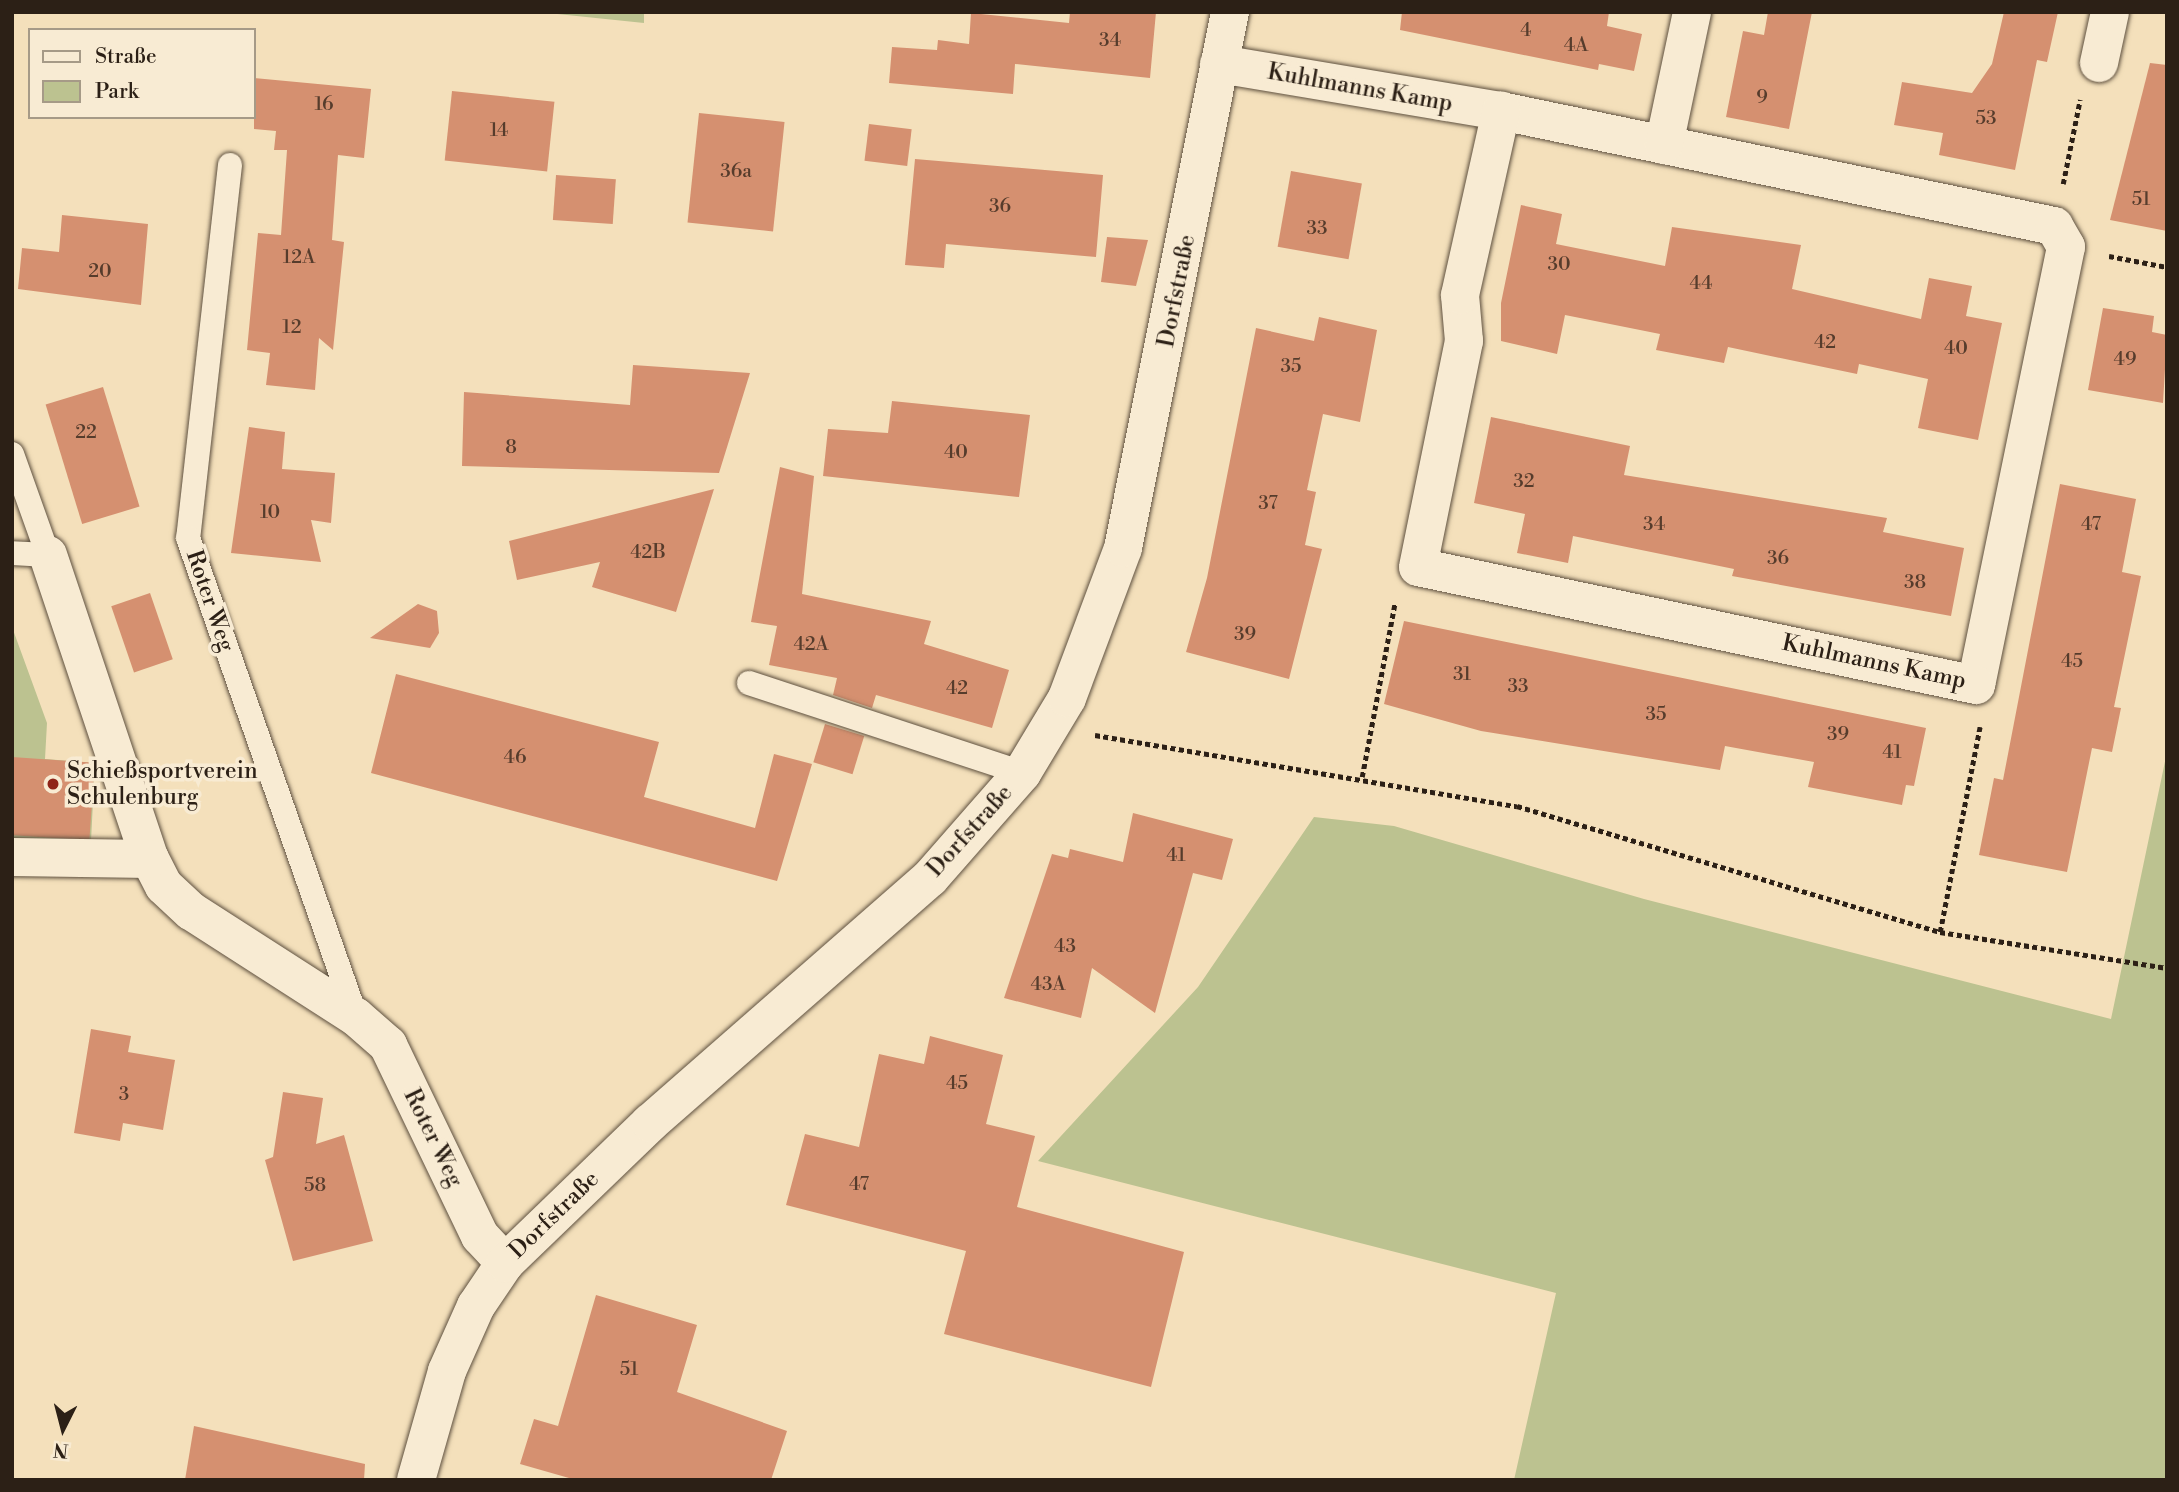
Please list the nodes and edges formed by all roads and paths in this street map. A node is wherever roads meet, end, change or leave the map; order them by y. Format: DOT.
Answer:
graph roads {
  1 [pos="1230,12"];
  2 [pos="1692,12"];
  3 [pos="2109,12"];
  4 [pos="2099,63"];
  5 [pos="1219,64"];
  6 [pos="1501,111"];
  7 [pos="1664,145"];
  8 [pos="230,166"];
  9 [pos="2060,236"];
  10 [pos="2167,267"];
  11 [pos="12,454"];
  12 [pos="30,554"];
  13 [pos="1418,567"];
  14 [pos="749,683"];
  15 [pos="1976,684"];
  16 [pos="1049,728"];
  17 [pos="1021,773"];
  18 [pos="1362,777"];
  19 [pos="12,857"];
  20 [pos="150,859"];
  21 [pos="1940,933"];
  22 [pos="2167,968"];
  23 [pos="356,1017"];
  24 [pos="505,1263"];
  25 [pos="416,1480"];
  1 -- 5 [label="street, Dorfstraße"];
  2 -- 7 [label="street"];
  3 -- 4 [label="street"];
  4 -- 9 [label="path"];
  5 -- 6 [label="street, Kuhlmanns Kamp"];
  5 -- 16 [label="street, Dorfstraße"];
  6 -- 7 [label="street, Kuhlmanns Kamp"];
  6 -- 13 [label="street"];
  7 -- 9 [label="street, Kuhlmanns Kamp"];
  8 -- 23 [label="lane, Roter Weg"];
  9 -- 10 [label="path"];
  9 -- 15 [label="street, Kuhlmanns Kamp"];
  11 -- 12 [label="lane, Roter Weg"];
  12 -- 20 [label="street, Roter Weg"];
  13 -- 15 [label="street, Kuhlmanns Kamp"];
  13 -- 18 [label="path"];
  14 -- 17 [label="lane"];
  15 -- 21 [label="path"];
  16 -- 17 [label="street, Dorfstraße"];
  16 -- 18 [label="path"];
  17 -- 24 [label="street, Dorfstraße"];
  18 -- 21 [label="path"];
  19 -- 20 [label="street"];
  20 -- 23 [label="street, Roter Weg"];
  21 -- 22 [label="path"];
  23 -- 24 [label="street, Roter Weg"];
  24 -- 25 [label="street, Dorfstraße"];
}
